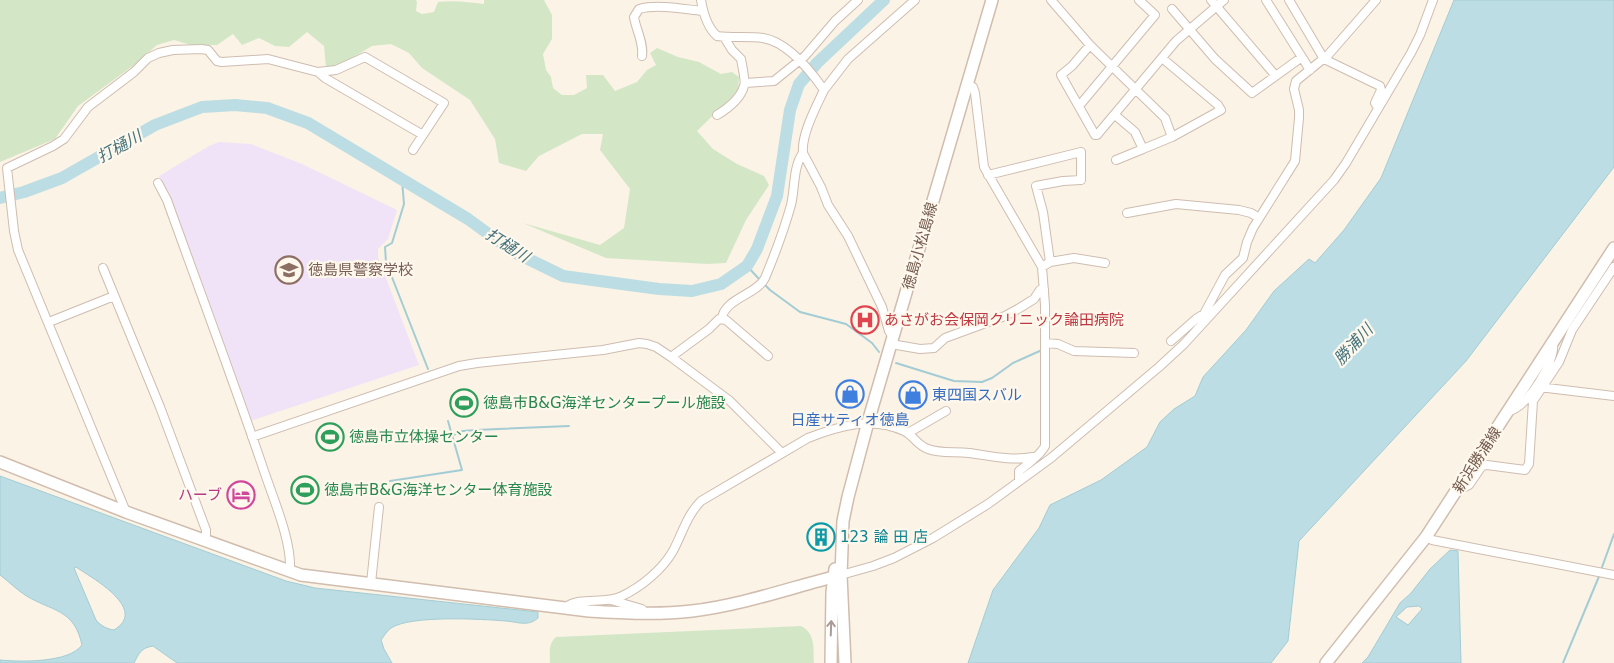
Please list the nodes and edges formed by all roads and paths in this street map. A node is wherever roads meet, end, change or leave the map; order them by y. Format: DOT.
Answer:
graph roads {
  1 [pos="700,0"];
  2 [pos="858,0"];
  3 [pos="914,0"];
  4 [pos="992,0"];
  5 [pos="1050,0"];
  6 [pos="1224,0"];
  7 [pos="1266,0"];
  8 [pos="1289,0"];
  9 [pos="1376,0"];
  10 [pos="1434,0"];
  11 [pos="1145,2"];
  12 [pos="1214,3"];
  13 [pos="1172,9"];
  14 [pos="702,10"];
  15 [pos="1190,29"];
  16 [pos="724,37"];
  17 [pos="1090,45"];
  18 [pos="642,56"];
  19 [pos="1302,57"];
  20 [pos="1162,58"];
  21 [pos="1324,59"];
  22 [pos="801,62"];
  23 [pos="1112,66"];
  24 [pos="1310,70"];
  25 [pos="318,72"];
  26 [pos="1275,75"];
  27 [pos="745,83"];
  28 [pos="967,85"];
  29 [pos="822,88"];
  30 [pos="1135,88"];
  31 [pos="1079,106"];
  32 [pos="1378,108"];
  33 [pos="717,115"];
  34 [pos="1114,115"];
  35 [pos="422,135"];
  36 [pos="1172,137"];
  37 [pos="1143,149"];
  38 [pos="413,150"];
  39 [pos="803,153"];
  40 [pos="1116,160"];
  41 [pos="5,171"];
  42 [pos="988,175"];
  43 [pos="158,183"];
  44 [pos="1127,213"];
  45 [pos="1259,218"];
  46 [pos="1614,248"];
  47 [pos="1050,262"];
  48 [pos="1105,263"];
  49 [pos="1042,267"];
  50 [pos="1614,267"];
  51 [pos="103,268"];
  52 [pos="1044,289"];
  53 [pos="114,296"];
  54 [pos="1206,316"];
  55 [pos="722,319"];
  56 [pos="49,322"];
  57 [pos="892,340"];
  58 [pos="1171,341"];
  59 [pos="1045,343"];
  60 [pos="1553,343"];
  61 [pos="1134,353"];
  62 [pos="768,356"];
  63 [pos="671,357"];
  64 [pos="1539,388"];
  65 [pos="1614,396"];
  66 [pos="946,411"];
  67 [pos="1509,411"];
  68 [pos="868,422"];
  69 [pos="908,433"];
  70 [pos="252,437"];
  71 [pos="1060,449"];
  72 [pos="1042,452"];
  73 [pos="782,453"];
  74 [pos="1033,458"];
  75 [pos="0,462"];
  76 [pos="1020,480"];
  77 [pos="1457,491"];
  78 [pos="380,507"];
  79 [pos="126,512"];
  80 [pos="1426,537"];
  81 [pos="206,540"];
  82 [pos="290,571"];
  83 [pos="837,575"];
  84 [pos="1614,575"];
  85 [pos="372,583"];
  86 [pos="837,592"];
  87 [pos="610,600"];
  88 [pos="566,607"];
  89 [pos="652,613"];
  90 [pos="831,663"];
  91 [pos="846,663"];
  92 [pos="1326,663"];
  1 -- 14 [label="street"];
  2 -- 22 [label="street"];
  3 -- 29 [label="street"];
  4 -- 28 [label="main road, 徳島小松島線"];
  5 -- 17 [label="street"];
  6 -- 12 [label="street"];
  7 -- 19 [label="street"];
  8 -- 21 [label="street"];
  9 -- 21 [label="street"];
  10 -- 32 [label="street"];
  11 -- 23 [label="street"];
  12 -- 15 [label="street"];
  12 -- 26 [label="street"];
  13 -- 15 [label="street"];
  14 -- 16 [label="street"];
  14 -- 18 [label="street"];
  15 -- 20 [label="street"];
  15 -- 26 [label="street"];
  16 -- 22 [label="street"];
  16 -- 27 [label="street"];
  17 -- 23 [label="street"];
  17 -- 31 [label="street"];
  19 -- 24 [label="street"];
  19 -- 26 [label="street"];
  20 -- 30 [label="street"];
  20 -- 36 [label="street"];
  21 -- 24 [label="street"];
  21 -- 32 [label="street"];
  22 -- 27 [label="street"];
  22 -- 29 [label="street"];
  23 -- 30 [label="street"];
  23 -- 31 [label="street"];
  24 -- 45 [label="street"];
  25 -- 35 [label="street"];
  25 -- 35 [label="street"];
  25 -- 41 [label="street"];
  27 -- 33 [label="street"];
  28 -- 42 [label="street"];
  28 -- 57 [label="main road, 徳島小松島線"];
  29 -- 39 [label="street"];
  30 -- 34 [label="street"];
  30 -- 36 [label="street"];
  31 -- 34 [label="street"];
  32 -- 54 [label="street"];
  34 -- 37 [label="street"];
  35 -- 38 [label="street"];
  36 -- 37 [label="street"];
  37 -- 40 [label="street"];
  39 -- 55 [label="street"];
  39 -- 57 [label="street"];
  41 -- 56 [label="street"];
  42 -- 47 [label="street"];
  42 -- 49 [label="street"];
  43 -- 70 [label="street"];
  44 -- 45 [label="street"];
  45 -- 54 [label="street"];
  46 -- 60 [label="main road, 新浜勝浦線"];
  47 -- 48 [label="street"];
  47 -- 49 [label="street"];
  49 -- 52 [label="street"];
  50 -- 64 [label="street"];
  51 -- 53 [label="street"];
  52 -- 57 [label="street"];
  52 -- 59 [label="street"];
  53 -- 56 [label="street"];
  53 -- 81 [label="street"];
  54 -- 58 [label="street"];
  54 -- 71 [label="street"];
  55 -- 62 [label="street"];
  55 -- 63 [label="street"];
  56 -- 79 [label="street"];
  57 -- 68 [label="main road, 徳島小松島線"];
  59 -- 61 [label="street"];
  59 -- 72 [label="street"];
  60 -- 64 [label="street"];
  60 -- 67 [label="main road, 新浜勝浦線"];
  63 -- 70 [label="street"];
  63 -- 73 [label="street"];
  64 -- 65 [label="street"];
  64 -- 67 [label="street"];
  64 -- 77 [label="street"];
  66 -- 69 [label="street"];
  67 -- 77 [label="main road, 新浜勝浦線"];
  68 -- 69 [label="street"];
  68 -- 73 [label="street"];
  68 -- 83 [label="main road, 徳島小松島線"];
  69 -- 74 [label="street"];
  70 -- 82 [label="street"];
  71 -- 72 [label="street"];
  71 -- 76 [label="street"];
  72 -- 74 [label="street"];
  73 -- 87 [label="street"];
  74 -- 76 [label="street"];
  75 -- 79 [label="main road"];
  76 -- 83 [label="street"];
  77 -- 80 [label="main road, 新浜勝浦線"];
  78 -- 85 [label="street"];
  79 -- 81 [label="main road"];
  80 -- 84 [label="street"];
  80 -- 92 [label="main road, 新浜勝浦線"];
  81 -- 82 [label="main road"];
  82 -- 85 [label="main road"];
  83 -- 86 [label="main road, 徳島小松島線"];
  83 -- 89 [label="main road"];
  85 -- 88 [label="main road"];
  90 -- 86 [label="main road, 徳島小松島線, one-way"];
  86 -- 91 [label="main road, 徳島小松島線"];
  87 -- 88 [label="street"];
  87 -- 89 [label="street"];
  88 -- 89 [label="main road"];
}
